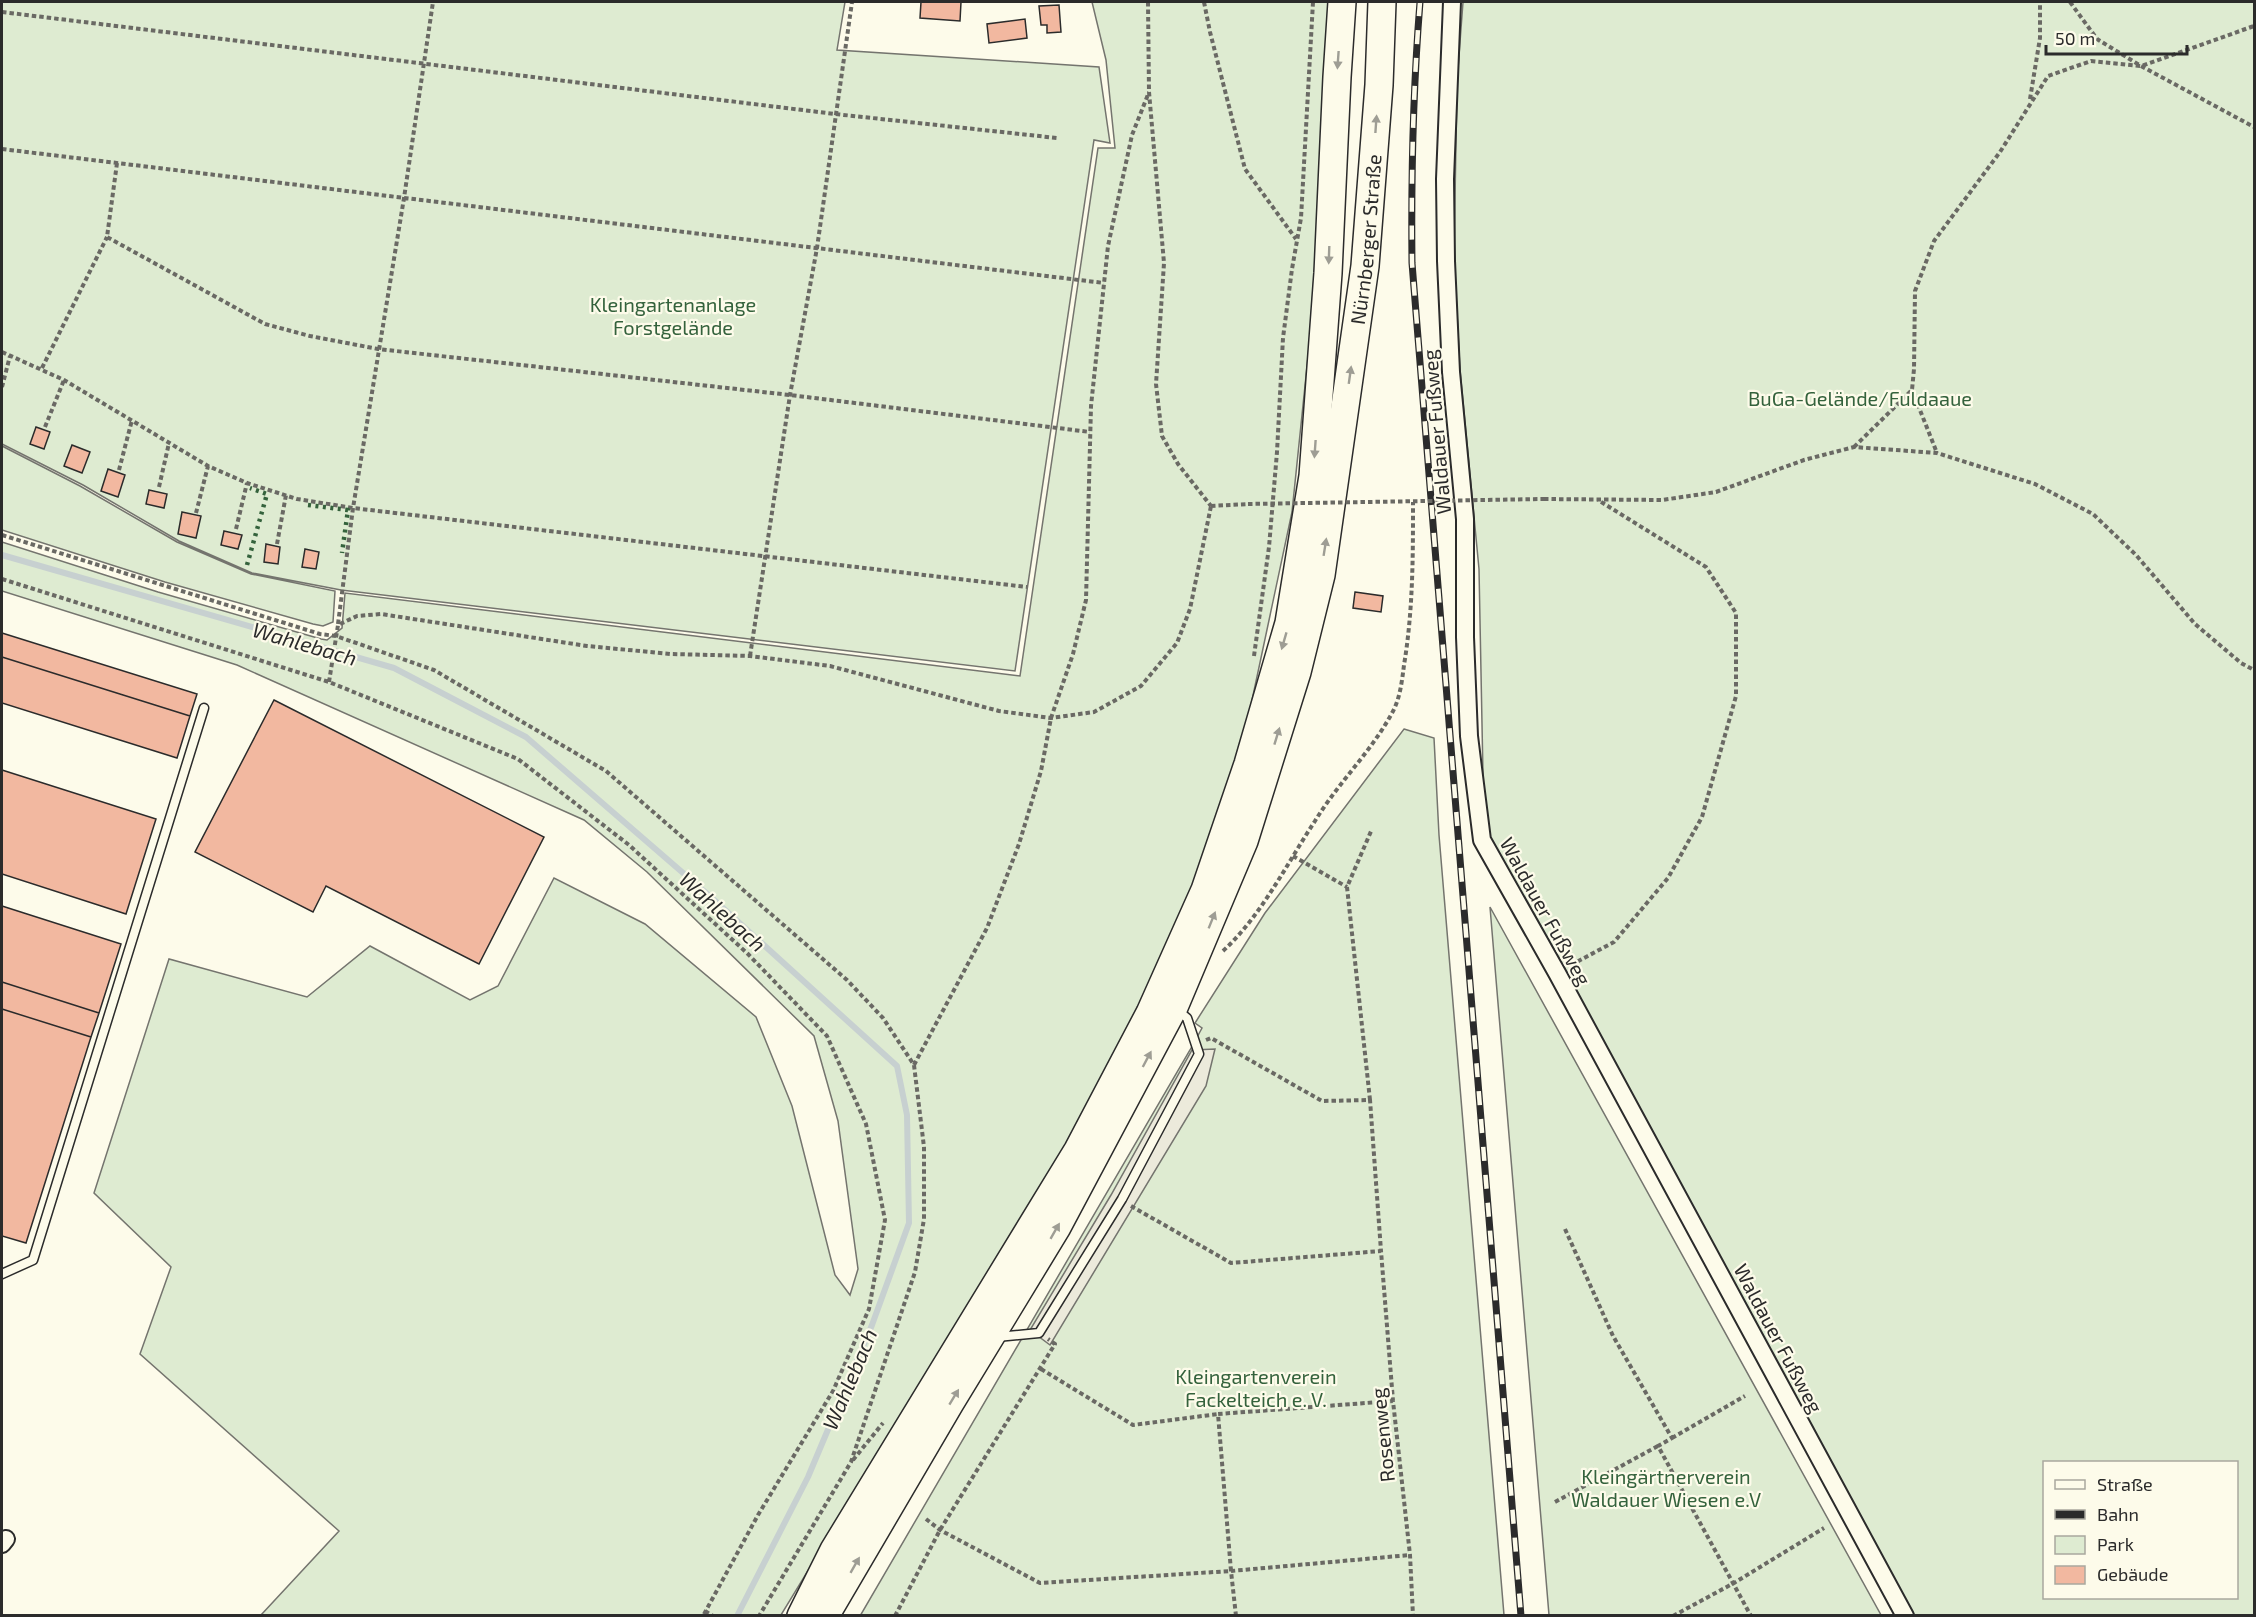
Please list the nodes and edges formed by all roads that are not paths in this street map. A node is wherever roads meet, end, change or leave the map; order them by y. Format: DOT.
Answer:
graph roads {
  1 [pos="1342,2"];
  2 [pos="1382,2"];
  3 [pos="1452,2"];
  4 [pos="204,708"];
  5 [pos="1174,1007"];
  6 [pos="2,1274"];
  7 [pos="990,1337"];
  8 [pos="801,1616"];
  9 [pos="825,1616"];
  10 [pos="1905,1616"];
  1 -- 8 [label="main road, one-way"];
  5 -- 2 [label="main road, Nürnberger Straße, one-way"];
  3 -- 10 [label="street, Waldauer Fußweg"];
  4 -- 6 [label="lane"];
  7 -- 5 [label="main road, Nürnberger Straße, one-way"];
  5 -- 7 [label="lane"];
  9 -- 7 [label="main road, Nürnberger Straße, one-way"];
}
